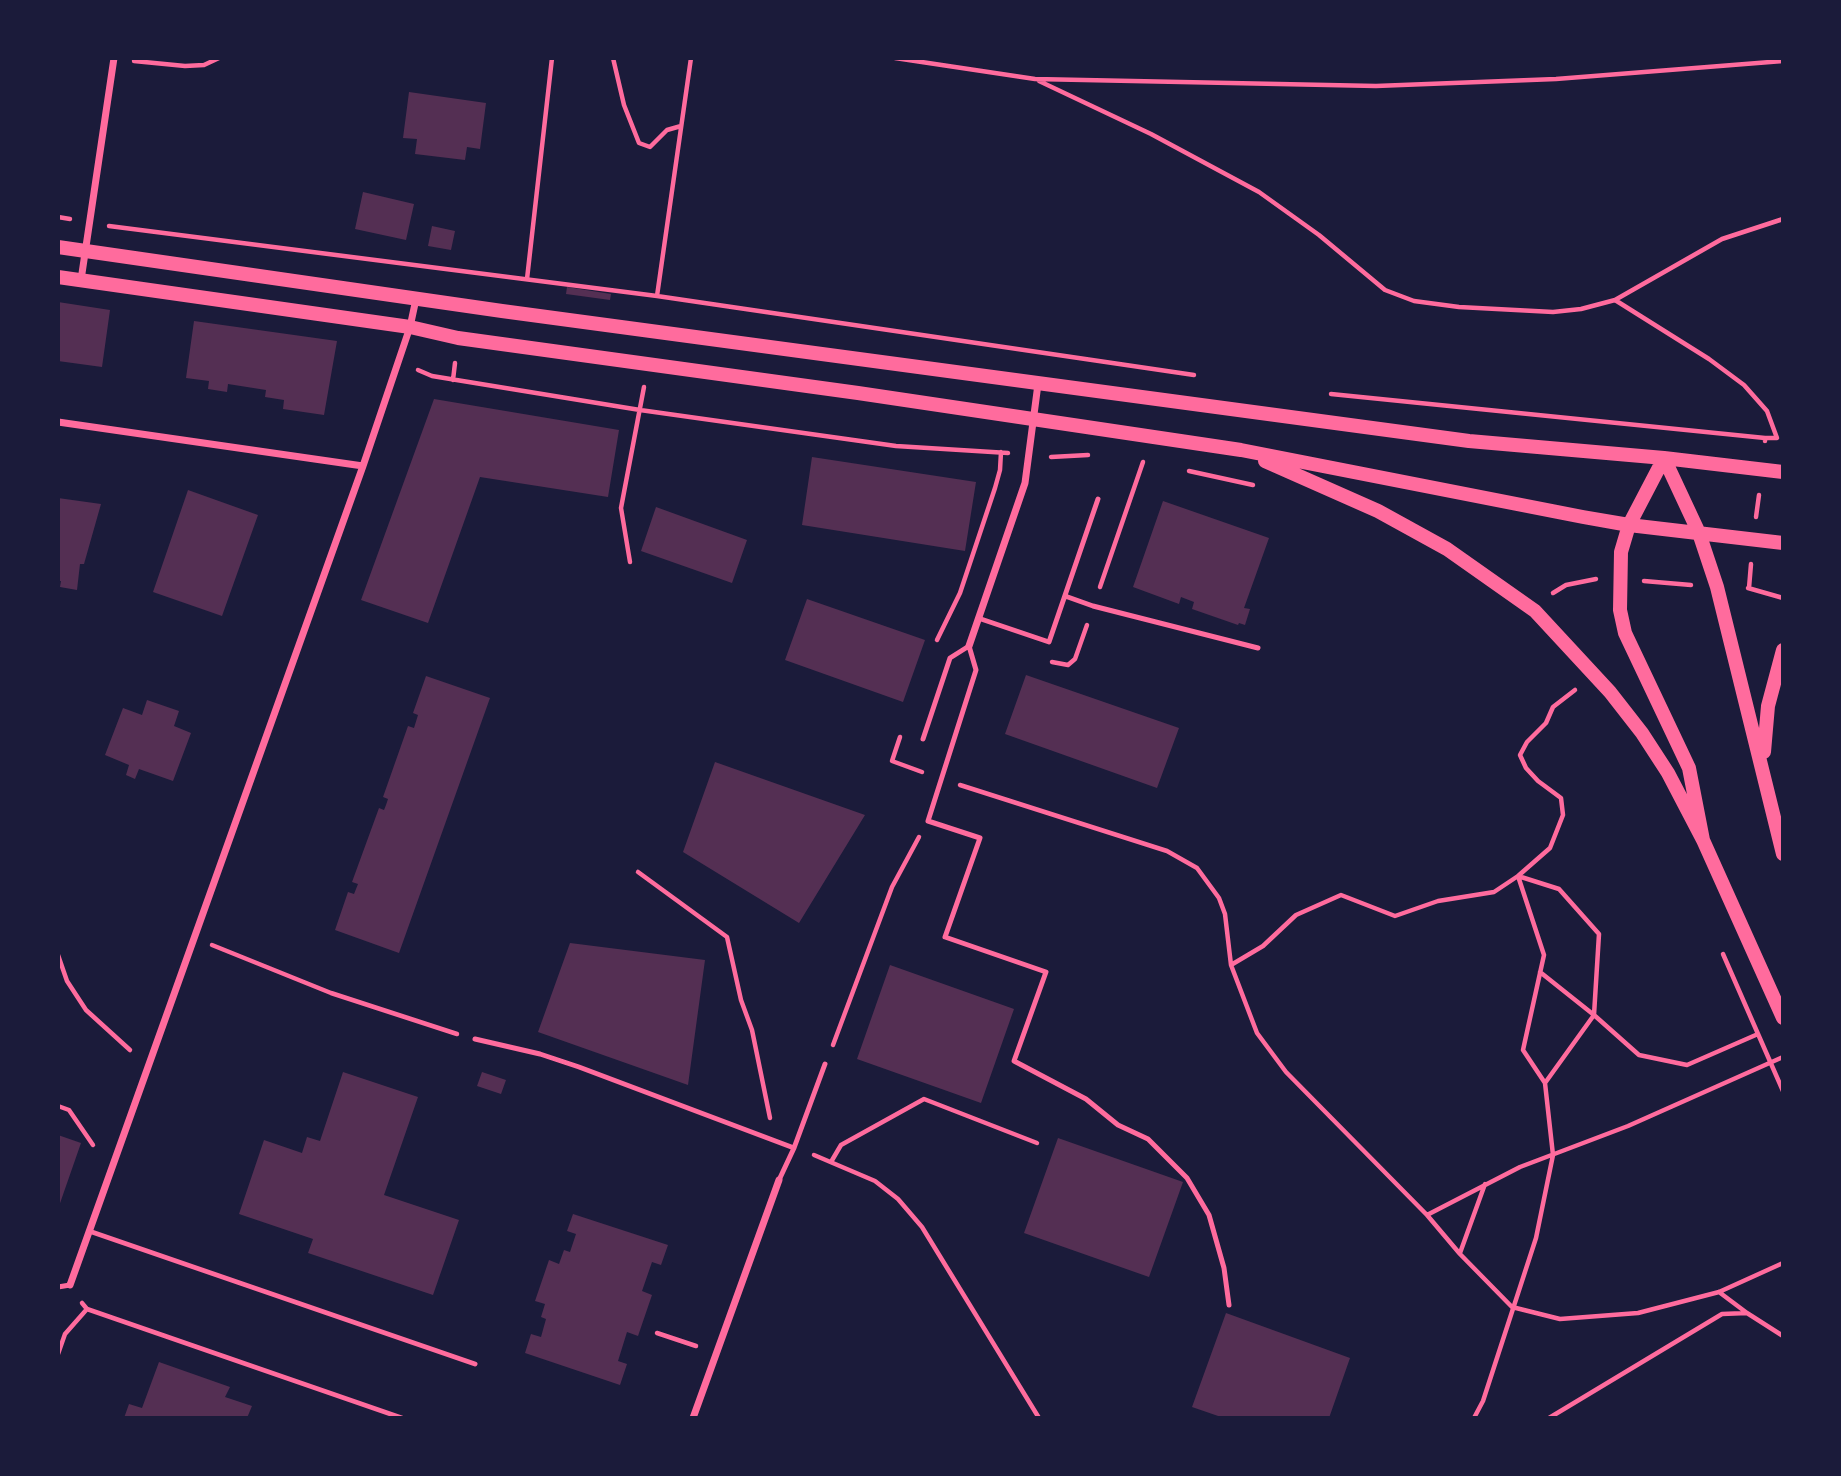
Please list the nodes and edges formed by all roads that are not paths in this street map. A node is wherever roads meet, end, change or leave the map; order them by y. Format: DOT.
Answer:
graph roads {
  1 [pos="114,58"];
  2 [pos="58,247"];
  3 [pos="85,251"];
  4 [pos="58,277"];
  5 [pos="81,280"];
  6 [pos="416,299"];
  7 [pos="410,327"];
  8 [pos="1038,384"];
  9 [pos="1034,419"];
  10 [pos="58,422"];
  11 [pos="1241,450"];
  12 [pos="1664,458"];
  13 [pos="363,466"];
  14 [pos="1783,472"];
  15 [pos="1098,499"];
  16 [pos="1629,525"];
  17 [pos="1699,533"];
  18 [pos="1783,543"];
  19 [pos="1065,596"];
  20 [pos="978,618"];
  21 [pos="969,646"];
  22 [pos="1258,648"];
  23 [pos="1783,650"];
  24 [pos="923,739"];
  25 [pos="1762,764"];
  26 [pos="1703,840"];
  27 [pos="1783,854"];
  28 [pos="1783,1018"];
  29 [pos="475,1039"];
  30 [pos="825,1064"];
  31 [pos="794,1148"];
  32 [pos="779,1180"];
  33 [pos="89,1231"];
  34 [pos="71,1284"];
  35 [pos="58,1287"];
  36 [pos="1229,1305"];
  37 [pos="475,1364"];
  38 [pos="692,1418"];
  1 -- 3 [label="street"];
  2 -- 3 [label="main road"];
  3 -- 5 [label="street"];
  3 -- 6 [label="main road"];
  4 -- 5 [label="main road"];
  5 -- 7 [label="main road"];
  6 -- 7 [label="street"];
  6 -- 8 [label="main road"];
  7 -- 9 [label="main road"];
  7 -- 13 [label="street"];
  8 -- 9 [label="street"];
  8 -- 12 [label="main road"];
  9 -- 11 [label="main road"];
  9 -- 20 [label="street"];
  10 -- 13 [label="street"];
  11 -- 16 [label="main road"];
  11 -- 26 [label="main road"];
  12 -- 14 [label="main road"];
  12 -- 16 [label="main road"];
  12 -- 17 [label="main road"];
  13 -- 33 [label="street"];
  15 -- 19 [label="lane"];
  16 -- 17 [label="main road"];
  16 -- 26 [label="main road"];
  17 -- 18 [label="main road"];
  17 -- 25 [label="main road"];
  19 -- 20 [label="lane"];
  19 -- 22 [label="lane"];
  20 -- 21 [label="street"];
  21 -- 24 [label="lane"];
  21 -- 36 [label="lane"];
  23 -- 25 [label="main road"];
  25 -- 27 [label="main road"];
  26 -- 28 [label="main road"];
  29 -- 31 [label="lane"];
  30 -- 31 [label="lane"];
  31 -- 32 [label="lane"];
  32 -- 38 [label="street"];
  33 -- 34 [label="street"];
  33 -- 37 [label="lane"];
  34 -- 35 [label="lane"];
}
